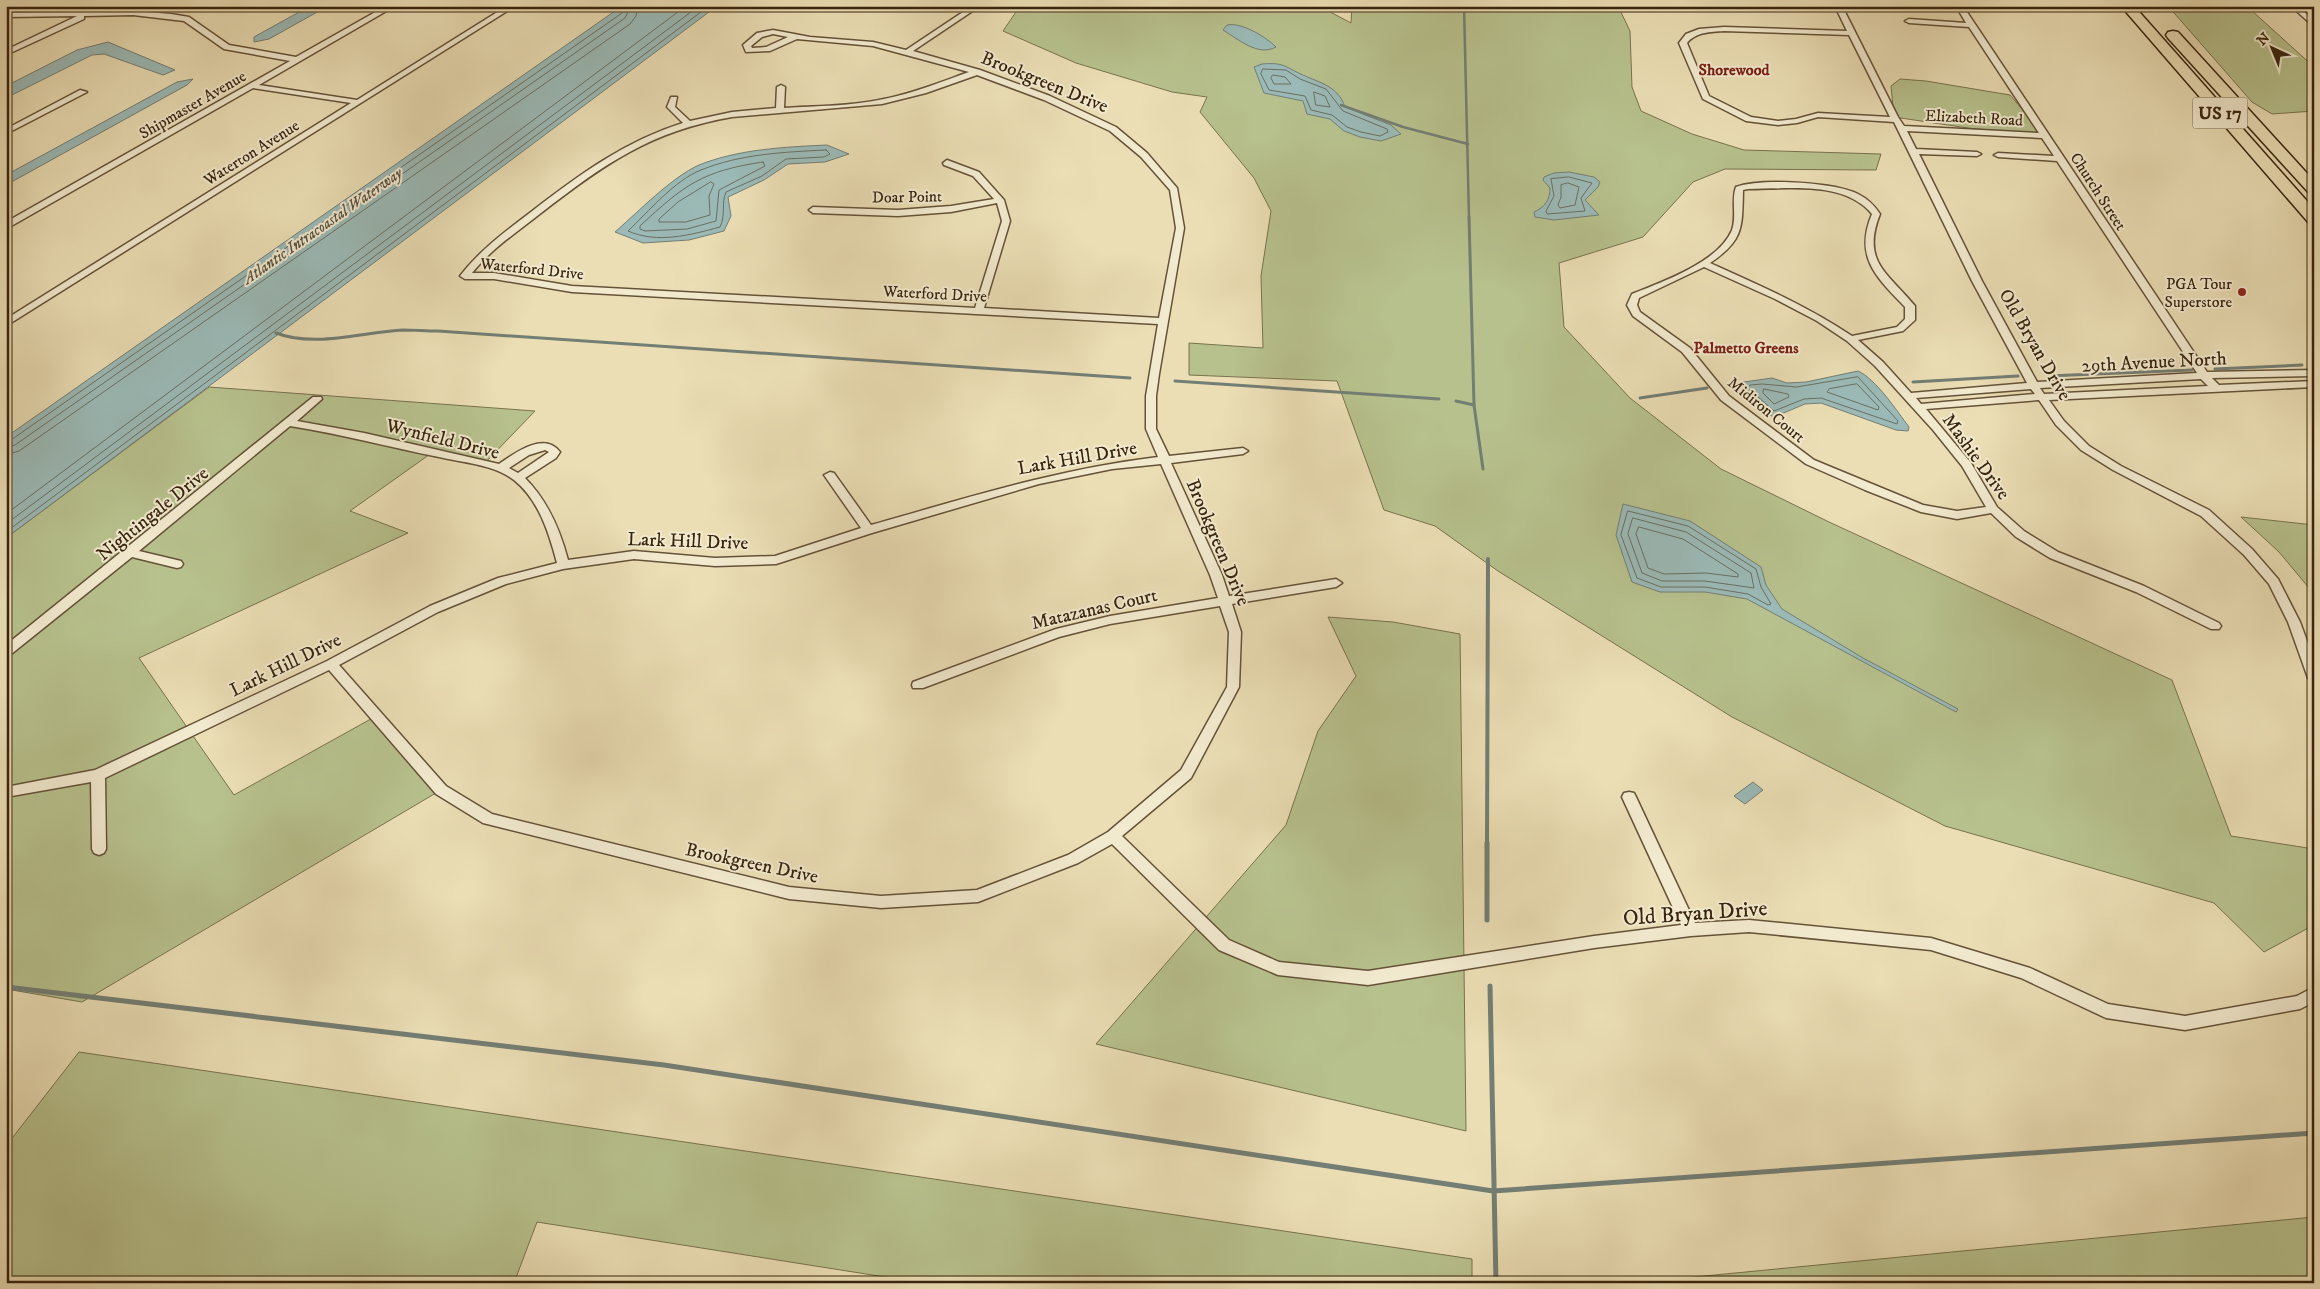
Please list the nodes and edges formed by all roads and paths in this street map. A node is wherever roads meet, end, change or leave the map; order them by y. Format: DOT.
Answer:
graph roads {
  1 [pos="392,6"];
  2 [pos="512,6"];
  3 [pos="977,6"];
  4 [pos="1838,6"];
  5 [pos="1959,6"];
  6 [pos="2127,6"];
  7 [pos="2294,6"];
  8 [pos="86,14"];
  9 [pos="6,15"];
  10 [pos="1909,20"];
  11 [pos="2162,23"];
  12 [pos="1971,25"];
  13 [pos="2314,25"];
  14 [pos="1851,33"];
  15 [pos="797,36"];
  16 [pos="6,52"];
  17 [pos="907,52"];
  18 [pos="298,60"];
  19 [pos="977,72"];
  20 [pos="253,86"];
  21 [pos="781,87"];
  22 [pos="83,92"];
  23 [pos="674,99"];
  24 [pos="358,102"];
  25 [pos="780,109"];
  26 [pos="1896,120"];
  27 [pos="688,124"];
  28 [pos="1902,128"];
  29 [pos="6,132"];
  30 [pos="2045,136"];
  31 [pos="1913,151"];
  32 [pos="1978,154"];
  33 [pos="1998,155"];
  34 [pos="2060,159"];
  35 [pos="947,163"];
  36 [pos="2314,190"];
  37 [pos="1000,200"];
  38 [pos="813,210"];
  39 [pos="2314,219"];
  40 [pos="6,226"];
  41 [pos="1704,264"];
  42 [pos="979,310"];
  43 [pos="1163,321"];
  44 [pos="6,323"];
  45 [pos="1850,339"];
  46 [pos="2314,373"];
  47 [pos="2205,377"];
  48 [pos="2314,384"];
  49 [pos="2034,385"];
  50 [pos="2218,390"];
  51 [pos="1907,396"];
  52 [pos="317,398"];
  53 [pos="2042,398"];
  54 [pos="1917,407"];
  55 [pos="289,423"];
  56 [pos="1243,451"];
  57 [pos="1164,461"];
  58 [pos="499,469"];
  59 [pos="830,475"];
  60 [pos="518,478"];
  61 [pos="1993,510"];
  62 [pos="868,530"];
  63 [pos="130,554"];
  64 [pos="176,564"];
  65 [pos="563,564"];
  66 [pos="1336,583"];
  67 [pos="1225,600"];
  68 [pos="2215,626"];
  69 [pos="6,652"];
  70 [pos="330,664"];
  71 [pos="2314,678"];
  72 [pos="918,685"];
  73 [pos="98,775"];
  74 [pos="6,792"];
  75 [pos="1629,797"];
  76 [pos="1113,836"];
  77 [pos="99,849"];
  78 [pos="1691,930"];
  79 [pos="2314,994"];
  1 -- 18 [label="street, Shipmaster Avenue"];
  2 -- 24 [label="street, Waterton Avenue"];
  3 -- 17 [label="street"];
  4 -- 14 [label="street, Old Bryan Drive"];
  5 -- 12 [label="street, Church Street"];
  6 -- 39 [label="highway, US 17"];
  7 -- 13 [label="street"];
  8 -- 9 [label="street"];
  8 -- 16 [label="street"];
  8 -- 18 [label="street"];
  10 -- 12 [label="street"];
  11 -- 36 [label="highway, US 17"];
  12 -- 30 [label="street, Church Street"];
  14 -- 26 [label="street, Old Bryan Drive"];
  14 -- 26 [label="street"];
  15 -- 17 [label="street, Brookgreen Drive"];
  17 -- 19 [label="street, Brookgreen Drive"];
  18 -- 20 [label="street, Shipmaster Avenue"];
  19 -- 25 [label="street, Waterford Drive"];
  19 -- 43 [label="street, Brookgreen Drive"];
  20 -- 24 [label="street"];
  20 -- 40 [label="street, Shipmaster Avenue"];
  21 -- 25 [label="street"];
  22 -- 29 [label="street"];
  23 -- 27 [label="street"];
  24 -- 44 [label="street, Waterton Avenue"];
  25 -- 27 [label="street, Waterford Drive"];
  26 -- 28 [label="street, Old Bryan Drive"];
  27 -- 42 [label="street, Waterford Drive"];
  28 -- 30 [label="street, Elizabeth Road"];
  28 -- 31 [label="street, Old Bryan Drive"];
  30 -- 34 [label="street, Church Street"];
  31 -- 32 [label="street"];
  31 -- 49 [label="street, Old Bryan Drive"];
  33 -- 34 [label="street"];
  34 -- 47 [label="street, Church Street"];
  35 -- 37 [label="street"];
  37 -- 38 [label="street, Doar Point"];
  37 -- 42 [label="street"];
  41 -- 45 [label="street, Mashie Drive"];
  41 -- 45 [label="street, Midiron Court"];
  41 -- 61 [label="street, Midiron Court"];
  42 -- 43 [label="street, Waterford Drive"];
  43 -- 57 [label="street, Brookgreen Drive"];
  45 -- 51 [label="street, Mashie Drive"];
  46 -- 47 [label="street, 29th Avenue North"];
  47 -- 49 [label="street, 29th Avenue North"];
  47 -- 50 [label="street, Church Street"];
  48 -- 50 [label="street, 29th Avenue North"];
  49 -- 51 [label="street, 29th Avenue North"];
  49 -- 53 [label="street, Old Bryan Drive"];
  50 -- 53 [label="street, 29th Avenue North"];
  51 -- 54 [label="street, Mashie Drive"];
  52 -- 55 [label="street, Nightingale Drive"];
  53 -- 54 [label="street, 29th Avenue North"];
  53 -- 71 [label="street, Old Bryan Drive"];
  54 -- 61 [label="street, Mashie Drive"];
  55 -- 58 [label="street, Wynfield Drive"];
  55 -- 63 [label="street, Nightingale Drive"];
  56 -- 57 [label="street, Lark Hill Drive"];
  57 -- 62 [label="street, Lark Hill Drive"];
  57 -- 67 [label="street, Brookgreen Drive"];
  58 -- 60 [label="street, Wynfield Drive"];
  58 -- 60 [label="street"];
  59 -- 62 [label="street"];
  60 -- 65 [label="street, Wynfield Drive"];
  61 -- 68 [label="street, Mashie Drive"];
  62 -- 65 [label="street, Lark Hill Drive"];
  63 -- 64 [label="street"];
  63 -- 69 [label="street, Nightingale Drive"];
  65 -- 70 [label="street, Lark Hill Drive"];
  66 -- 67 [label="street, Matazanas Court"];
  67 -- 72 [label="street, Matazanas Court"];
  67 -- 76 [label="street, Brookgreen Drive"];
  70 -- 73 [label="street, Lark Hill Drive"];
  70 -- 76 [label="street, Brookgreen Drive"];
  73 -- 74 [label="street, Lark Hill Drive"];
  73 -- 77 [label="street"];
  75 -- 78 [label="street"];
  76 -- 78 [label="street, Old Bryan Drive"];
  78 -- 79 [label="street, Old Bryan Drive"];
}
